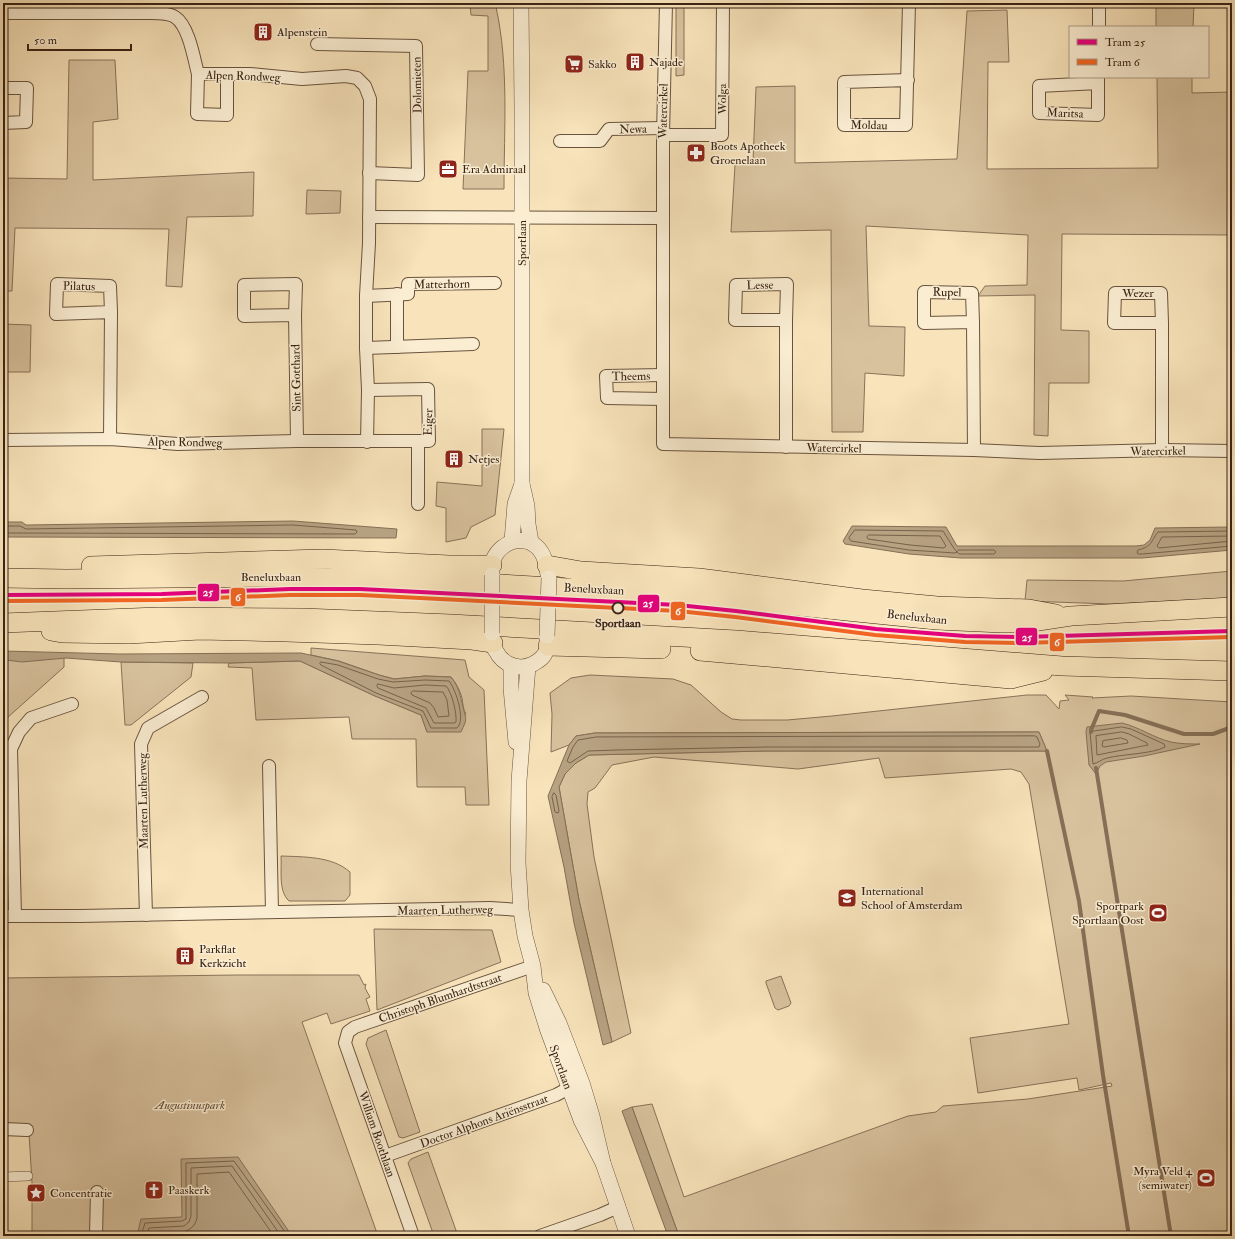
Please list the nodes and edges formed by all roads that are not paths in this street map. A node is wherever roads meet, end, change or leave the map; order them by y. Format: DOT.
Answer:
graph roads {
  1 [pos="520,3"];
  2 [pos="666,3"];
  3 [pos="723,3"];
  4 [pos="909,3"];
  5 [pos="1099,3"];
  6 [pos="151,8"];
  7 [pos="3,13"];
  8 [pos="1099,26"];
  9 [pos="317,44"];
  10 [pos="198,74"];
  11 [pos="228,74"];
  12 [pos="908,80"];
  13 [pos="1098,80"];
  14 [pos="3,88"];
  15 [pos="3,123"];
  16 [pos="663,132"];
  17 [pos="560,141"];
  18 [pos="369,173"];
  19 [pos="369,217"];
  20 [pos="522,218"];
  21 [pos="663,218"];
  22 [pos="495,283"];
  23 [pos="398,294"];
  24 [pos="366,296"];
  25 [pos="111,312"];
  26 [pos="295,315"];
  27 [pos="786,320"];
  28 [pos="973,322"];
  29 [pos="1162,323"];
  30 [pos="473,344"];
  31 [pos="397,347"];
  32 [pos="366,348"];
  33 [pos="663,375"];
  34 [pos="368,390"];
  35 [pos="663,399"];
  36 [pos="110,439"];
  37 [pos="3,440"];
  38 [pos="297,441"];
  39 [pos="418,441"];
  40 [pos="367,442"];
  41 [pos="786,447"];
  42 [pos="974,450"];
  43 [pos="1162,450"];
  44 [pos="1232,451"];
  45 [pos="522,484"];
  46 [pos="418,504"];
  47 [pos="512,541"];
  48 [pos="531,542"];
  49 [pos="492,570"];
  50 [pos="548,572"];
  51 [pos="5,578"];
  52 [pos="1232,608"];
  53 [pos="1071,616"];
  54 [pos="4,623"];
  55 [pos="492,638"];
  56 [pos="548,641"];
  57 [pos="511,665"];
  58 [pos="528,666"];
  59 [pos="1062,666"];
  60 [pos="1232,671"];
  61 [pos="202,698"];
  62 [pos="72,704"];
  63 [pos="268,766"];
  64 [pos="519,780"];
  65 [pos="521,910"];
  66 [pos="272,912"];
  67 [pos="146,915"];
  68 [pos="9,916"];
  69 [pos="532,966"];
  70 [pos="348,1032"];
  71 [pos="575,1085"];
  72 [pos="3,1130"];
  73 [pos="26,1130"];
  74 [pos="385,1156"];
  75 [pos="28,1176"];
  76 [pos="3,1177"];
  77 [pos="96,1192"];
  78 [pos="618,1207"];
  79 [pos="96,1236"];
  80 [pos="413,1236"];
  81 [pos="540,1236"];
  82 [pos="628,1236"];
  1 -- 20 [label="street, Sportlaan"];
  2 -- 16 [label="street, Watercirkel"];
  3 -- 16 [label="street, Wolga"];
  4 -- 12 [label="street, Moldau"];
  5 -- 8 [label="street"];
  6 -- 7 [label="street, Alpen Rondweg"];
  6 -- 10 [label="street, Alpen Rondweg"];
  9 -- 18 [label="street, Dolomieten"];
  10 -- 11 [label="street, Alpen Rondweg"];
  10 -- 11 [label="street"];
  11 -- 18 [label="street, Alpen Rondweg"];
  12 -- 12 [label="street, Moldau"];
  13 -- 13 [label="street, Maritsa"];
  14 -- 15 [label="street"];
  16 -- 17 [label="street, Newa"];
  16 -- 21 [label="street, Watercirkel"];
  18 -- 19 [label="street, Alpen Rondweg"];
  19 -- 20 [label="street"];
  19 -- 24 [label="street, Alpen Rondweg"];
  20 -- 21 [label="street"];
  20 -- 45 [label="street, Sportlaan"];
  21 -- 33 [label="street, Watercirkel"];
  22 -- 23 [label="street, Matterhorn"];
  23 -- 24 [label="street, Matterhorn"];
  23 -- 31 [label="street, Matterhorn"];
  24 -- 32 [label="street, Alpen Rondweg"];
  25 -- 25 [label="street, Pilatus"];
  25 -- 36 [label="street, Pilatus"];
  26 -- 26 [label="street, Sint Gotthard"];
  26 -- 38 [label="street, Sint Gotthard"];
  27 -- 27 [label="street, Lesse"];
  27 -- 41 [label="street, Lesse"];
  28 -- 28 [label="street, Rupel"];
  28 -- 42 [label="street, Rupel"];
  29 -- 29 [label="street, Wezer"];
  29 -- 43 [label="street, Wezer"];
  30 -- 31 [label="street"];
  31 -- 32 [label="street"];
  32 -- 34 [label="street, Alpen Rondweg"];
  33 -- 35 [label="street, Watercirkel"];
  33 -- 35 [label="street, Theems"];
  34 -- 39 [label="street, Eiger"];
  34 -- 40 [label="street, Alpen Rondweg"];
  35 -- 41 [label="street, Watercirkel"];
  36 -- 37 [label="street, Alpen Rondweg"];
  36 -- 38 [label="street, Alpen Rondweg"];
  38 -- 40 [label="street, Alpen Rondweg"];
  39 -- 40 [label="street, Alpen Rondweg"];
  39 -- 46 [label="street, Eiger"];
  41 -- 42 [label="street, Watercirkel"];
  42 -- 43 [label="street, Watercirkel"];
  43 -- 44 [label="street, Watercirkel"];
  45 -- 47 [label="street, Sportlaan"];
  45 -- 48 [label="street, Sportlaan"];
  47 -- 48 [label="street"];
  47 -- 49 [label="street"];
  48 -- 50 [label="street"];
  49 -- 51 [label="main road"];
  49 -- 55 [label="street, bridge"];
  50 -- 53 [label="main road"];
  50 -- 56 [label="street, bridge"];
  51 -- 53 [label="main road, Beneluxbaan"];
  52 -- 53 [label="main road, Beneluxbaan"];
  54 -- 55 [label="main road"];
  54 -- 59 [label="main road"];
  55 -- 57 [label="street"];
  56 -- 58 [label="street"];
  56 -- 59 [label="main road"];
  57 -- 58 [label="street"];
  57 -- 64 [label="street, Sportlaan"];
  58 -- 64 [label="street, Sportlaan"];
  59 -- 60 [label="main road"];
  61 -- 67 [label="street, Maarten Lutherweg"];
  62 -- 68 [label="street, Maarten Lutherweg"];
  63 -- 66 [label="street"];
  64 -- 65 [label="street, Sportlaan"];
  65 -- 66 [label="street, Maarten Lutherweg"];
  65 -- 69 [label="street, Sportlaan"];
  66 -- 67 [label="street, Maarten Lutherweg"];
  67 -- 68 [label="street, Maarten Lutherweg"];
  69 -- 70 [label="street, Christoph Blumhardtstraat"];
  69 -- 71 [label="street, Sportlaan"];
  70 -- 74 [label="street, William Boothlaan"];
  71 -- 74 [label="street, Doctor Alphons Ariënsstraat"];
  71 -- 78 [label="street, Sportlaan"];
  72 -- 73 [label="street"];
  74 -- 80 [label="street, William Boothlaan"];
  75 -- 76 [label="street"];
  77 -- 79 [label="street"];
  78 -- 81 [label="street"];
  78 -- 82 [label="street, Sportlaan"];
}
